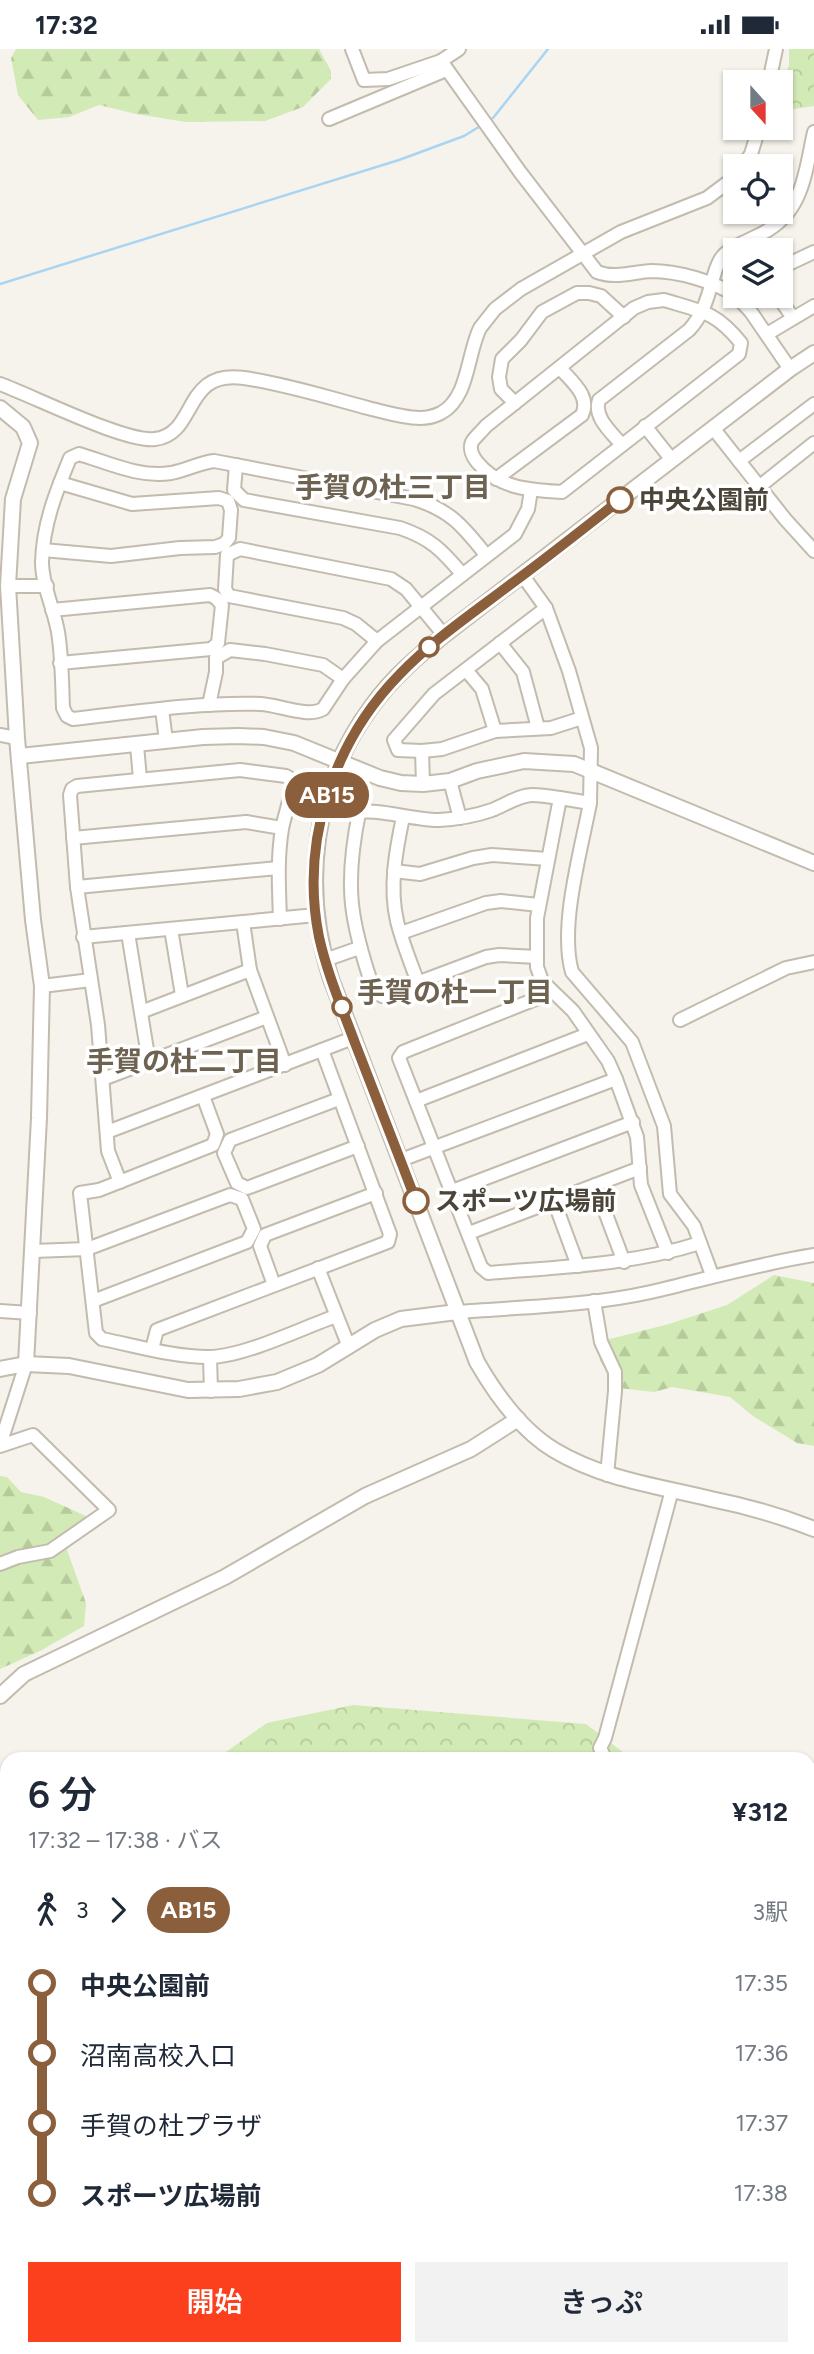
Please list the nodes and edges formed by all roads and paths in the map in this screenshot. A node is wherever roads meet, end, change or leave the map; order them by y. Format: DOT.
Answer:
graph roads {
  1 [pos="352,49"];
  2 [pos="459,49"];
  3 [pos="776,49"];
  4 [pos="444,66"];
  5 [pos="772,70"];
  6 [pos="329,119"];
  7 [pos="814,133"];
  8 [pos="723,186"];
  9 [pos="808,188"];
  10 [pos="758,238"];
  11 [pos="814,252"];
  12 [pos="581,254"];
  13 [pos="723,261"];
  14 [pos="793,262"];
  15 [pos="712,284"];
  16 [pos="723,290"];
  17 [pos="814,306"];
  18 [pos="747,308"];
  19 [pos="786,308"];
  20 [pos="703,311"];
  21 [pos="624,317"];
  22 [pos="793,318"];
  23 [pos="766,334"];
  24 [pos="814,353"];
  25 [pos="560,368"];
  26 [pos="790,369"];
  27 [pos="0,384"];
  28 [pos="515,403"];
  29 [pos="814,404"];
  30 [pos="0,408"];
  31 [pos="645,426"];
  32 [pos="713,428"];
  33 [pos="814,443"];
  34 [pos="622,445"];
  35 [pos="672,460"];
  36 [pos="739,461"];
  37 [pos="236,465"];
  38 [pos="496,479"];
  39 [pos="60,483"];
  40 [pos="760,486"];
  41 [pos="531,490"];
  42 [pos="43,550"];
  43 [pos="814,551"];
  44 [pos="486,555"];
  45 [pos="462,574"];
  46 [pos="523,576"];
  47 [pos="8,586"];
  48 [pos="47,586"];
  49 [pos="421,605"];
  50 [pos="546,608"];
  51 [pos="52,610"];
  52 [pos="444,635"];
  53 [pos="377,641"];
  54 [pos="500,643"];
  55 [pos="60,663"];
  56 [pos="466,670"];
  57 [pos="343,679"];
  58 [pos="209,705"];
  59 [pos="162,709"];
  60 [pos="582,718"];
  61 [pos="538,728"];
  62 [pos="495,731"];
  63 [pos="0,735"];
  64 [pos="18,738"];
  65 [pos="166,741"];
  66 [pos="137,744"];
  67 [pos="422,751"];
  68 [pos="20,756"];
  69 [pos="340,760"];
  70 [pos="591,769"];
  71 [pos="140,779"];
  72 [pos="450,781"];
  73 [pos="423,784"];
  74 [pos="560,798"];
  75 [pos="590,803"];
  76 [pos="403,817"];
  77 [pos="460,818"];
  78 [pos="282,828"];
  79 [pos="73,838"];
  80 [pos="548,859"];
  81 [pos="814,863"];
  82 [pos="278,869"];
  83 [pos="394,871"];
  84 [pos="77,887"];
  85 [pos="539,905"];
  86 [pos="316,915"];
  87 [pos="280,919"];
  88 [pos="243,922"];
  89 [pos="171,929"];
  90 [pos="128,933"];
  91 [pos="401,933"];
  92 [pos="83,937"];
  93 [pos="359,949"];
  94 [pos="537,957"];
  95 [pos="325,960"];
  96 [pos="814,962"];
  97 [pos="250,970"];
  98 [pos="91,980"];
  99 [pos="418,983"];
  100 [pos="43,986"];
  101 [pos="553,992"];
  102 [pos="182,995"];
  103 [pos="141,1012"];
  104 [pos="267,1017"];
  105 [pos="680,1020"];
  106 [pos="588,1034"];
  107 [pos="353,1038"];
  108 [pos="322,1050"];
  109 [pos="149,1062"];
  110 [pos="285,1065"];
  111 [pos="103,1079"];
  112 [pos="616,1079"];
  113 [pos="203,1096"];
  114 [pos="340,1099"];
  115 [pos="416,1101"];
  116 [pos="633,1122"];
  117 [pos="107,1132"];
  118 [pos="358,1146"];
  119 [pos="434,1148"];
  120 [pos="401,1160"];
  121 [pos="640,1168"];
  122 [pos="120,1182"];
  123 [pos="595,1185"];
  124 [pos="452,1191"];
  125 [pos="376,1193"];
  126 [pos="554,1201"];
  127 [pos="469,1233"];
  128 [pos="700,1243"];
  129 [pos="87,1249"];
  130 [pos="33,1251"];
  131 [pos="668,1253"];
  132 [pos="814,1255"];
  133 [pos="624,1262"];
  134 [pos="578,1266"];
  135 [pos="318,1268"];
  136 [pos="712,1275"];
  137 [pos="274,1285"];
  138 [pos="93,1301"];
  139 [pos="594,1301"];
  140 [pos="0,1311"];
  141 [pos="457,1312"];
  142 [pos="30,1313"];
  143 [pos="336,1316"];
  144 [pos="349,1347"];
  145 [pos="152,1349"];
  146 [pos="210,1357"];
  147 [pos="26,1364"];
  148 [pos="0,1369"];
  149 [pos="211,1391"];
  150 [pos="518,1419"];
  151 [pos="0,1446"];
  152 [pos="607,1475"];
  153 [pos="672,1490"];
  154 [pos="814,1529"];
  155 [pos="0,1564"];
  156 [pos="0,1696"];
  157 [pos="602,1752"];
  1 -- 4 [label="street"];
  2 -- 4 [label="street"];
  3 -- 5 [label="street"];
  4 -- 6 [label="street"];
  4 -- 12 [label="street"];
  7 -- 9 [label="street"];
  8 -- 12 [label="street"];
  9 -- 10 [label="street"];
  11 -- 14 [label="street"];
  12 -- 15 [label="street"];
  12 -- 27 [label="street"];
  13 -- 15 [label="street"];
  15 -- 16 [label="street"];
  15 -- 20 [label="street"];
  17 -- 22 [label="street"];
  18 -- 23 [label="street"];
  19 -- 22 [label="street"];
  20 -- 21 [label="street"];
  20 -- 31 [label="street"];
  20 -- 34 [label="street"];
  21 -- 25 [label="street"];
  21 -- 28 [label="street"];
  22 -- 23 [label="street"];
  23 -- 26 [label="street"];
  24 -- 26 [label="street"];
  25 -- 28 [label="street"];
  25 -- 38 [label="street"];
  26 -- 32 [label="street"];
  28 -- 38 [label="street"];
  29 -- 36 [label="street"];
  30 -- 47 [label="street"];
  31 -- 34 [label="street"];
  31 -- 35 [label="street"];
  32 -- 35 [label="street"];
  32 -- 36 [label="street"];
  33 -- 40 [label="street"];
  34 -- 41 [label="street"];
  35 -- 46 [label="street"];
  36 -- 40 [label="street"];
  37 -- 39 [label="street"];
  37 -- 44 [label="street"];
  37 -- 45 [label="street"];
  38 -- 41 [label="street"];
  39 -- 42 [label="street"];
  39 -- 42 [label="street"];
  40 -- 43 [label="street"];
  41 -- 44 [label="street"];
  42 -- 48 [label="street"];
  44 -- 45 [label="street"];
  45 -- 49 [label="street"];
  46 -- 50 [label="street"];
  46 -- 52 [label="street"];
  47 -- 48 [label="street"];
  47 -- 64 [label="street"];
  48 -- 51 [label="street"];
  49 -- 52 [label="street"];
  49 -- 53 [label="street"];
  49 -- 53 [label="street"];
  50 -- 54 [label="street"];
  50 -- 60 [label="street"];
  51 -- 55 [label="street"];
  51 -- 55 [label="street"];
  52 -- 69 [label="street"];
  53 -- 57 [label="street"];
  54 -- 56 [label="street"];
  54 -- 61 [label="street"];
  55 -- 59 [label="street"];
  56 -- 62 [label="street"];
  56 -- 67 [label="street"];
  57 -- 58 [label="street"];
  57 -- 58 [label="street"];
  58 -- 59 [label="street"];
  59 -- 65 [label="street"];
  60 -- 61 [label="street"];
  60 -- 70 [label="street"];
  61 -- 62 [label="street"];
  62 -- 67 [label="street"];
  63 -- 64 [label="street"];
  64 -- 68 [label="street"];
  65 -- 66 [label="street"];
  65 -- 69 [label="street"];
  66 -- 68 [label="street"];
  66 -- 71 [label="street"];
  67 -- 73 [label="street"];
  68 -- 100 [label="street"];
  69 -- 73 [label="street"];
  69 -- 86 [label="street"];
  70 -- 72 [label="street"];
  70 -- 75 [label="street"];
  70 -- 81 [label="street"];
  71 -- 78 [label="street"];
  71 -- 79 [label="street"];
  72 -- 73 [label="street"];
  72 -- 77 [label="street"];
  74 -- 75 [label="street"];
  74 -- 77 [label="street"];
  74 -- 80 [label="street"];
  75 -- 128 [label="street"];
  76 -- 77 [label="street"];
  76 -- 83 [label="street"];
  76 -- 93 [label="street"];
  78 -- 79 [label="street"];
  78 -- 82 [label="street"];
  79 -- 84 [label="street"];
  80 -- 83 [label="street"];
  80 -- 85 [label="street"];
  82 -- 84 [label="street"];
  82 -- 87 [label="street"];
  83 -- 91 [label="street"];
  84 -- 92 [label="street"];
  85 -- 91 [label="street"];
  85 -- 94 [label="street"];
  86 -- 87 [label="street"];
  86 -- 95 [label="street"];
  87 -- 88 [label="street"];
  88 -- 89 [label="street"];
  88 -- 97 [label="street"];
  89 -- 90 [label="street"];
  89 -- 102 [label="street"];
  90 -- 92 [label="street"];
  90 -- 103 [label="street"];
  91 -- 99 [label="street"];
  92 -- 98 [label="street"];
  93 -- 95 [label="street"];
  93 -- 99 [label="street"];
  94 -- 99 [label="street"];
  94 -- 101 [label="street"];
  95 -- 107 [label="street"];
  96 -- 105 [label="street"];
  97 -- 102 [label="street"];
  97 -- 104 [label="street"];
  98 -- 100 [label="street"];
  98 -- 111 [label="street"];
  100 -- 130 [label="street"];
  101 -- 106 [label="street"];
  101 -- 115 [label="street"];
  102 -- 103 [label="street"];
  103 -- 109 [label="street"];
  104 -- 109 [label="street"];
  104 -- 110 [label="street"];
  106 -- 112 [label="street"];
  106 -- 115 [label="street"];
  107 -- 108 [label="street"];
  107 -- 120 [label="street"];
  108 -- 110 [label="street"];
  108 -- 114 [label="street"];
  109 -- 111 [label="street"];
  110 -- 113 [label="street"];
  111 -- 117 [label="street"];
  112 -- 116 [label="street"];
  112 -- 119 [label="street"];
  113 -- 117 [label="street"];
  113 -- 122 [label="street"];
  114 -- 118 [label="street"];
  114 -- 118 [label="street"];
  115 -- 119 [label="street"];
  116 -- 121 [label="street"];
  116 -- 124 [label="street"];
  117 -- 122 [label="street"];
  118 -- 125 [label="street"];
  119 -- 120 [label="street"];
  119 -- 124 [label="street"];
  120 -- 141 [label="street"];
  121 -- 123 [label="street"];
  121 -- 131 [label="street"];
  122 -- 129 [label="street"];
  123 -- 126 [label="street"];
  123 -- 133 [label="street"];
  124 -- 127 [label="street"];
  125 -- 135 [label="street"];
  125 -- 137 [label="street"];
  126 -- 127 [label="street"];
  126 -- 134 [label="street"];
  127 -- 134 [label="street"];
  128 -- 131 [label="street"];
  128 -- 136 [label="street"];
  129 -- 130 [label="street"];
  129 -- 138 [label="street"];
  129 -- 138 [label="street"];
  130 -- 142 [label="street"];
  131 -- 133 [label="street"];
  132 -- 136 [label="street"];
  133 -- 134 [label="street"];
  135 -- 137 [label="street"];
  135 -- 143 [label="street"];
  136 -- 139 [label="street"];
  137 -- 145 [label="street"];
  138 -- 145 [label="street"];
  139 -- 141 [label="street"];
  139 -- 152 [label="street"];
  140 -- 142 [label="street"];
  141 -- 144 [label="street"];
  141 -- 150 [label="street"];
  142 -- 147 [label="street"];
  143 -- 144 [label="street"];
  143 -- 146 [label="street"];
  144 -- 149 [label="street"];
  145 -- 146 [label="street"];
  146 -- 149 [label="street"];
  147 -- 148 [label="street"];
  147 -- 149 [label="street"];
  147 -- 151 [label="street"];
  150 -- 152 [label="street"];
  150 -- 156 [label="street"];
  151 -- 155 [label="street"];
  152 -- 153 [label="street"];
  153 -- 154 [label="street"];
  153 -- 157 [label="street"];
}
